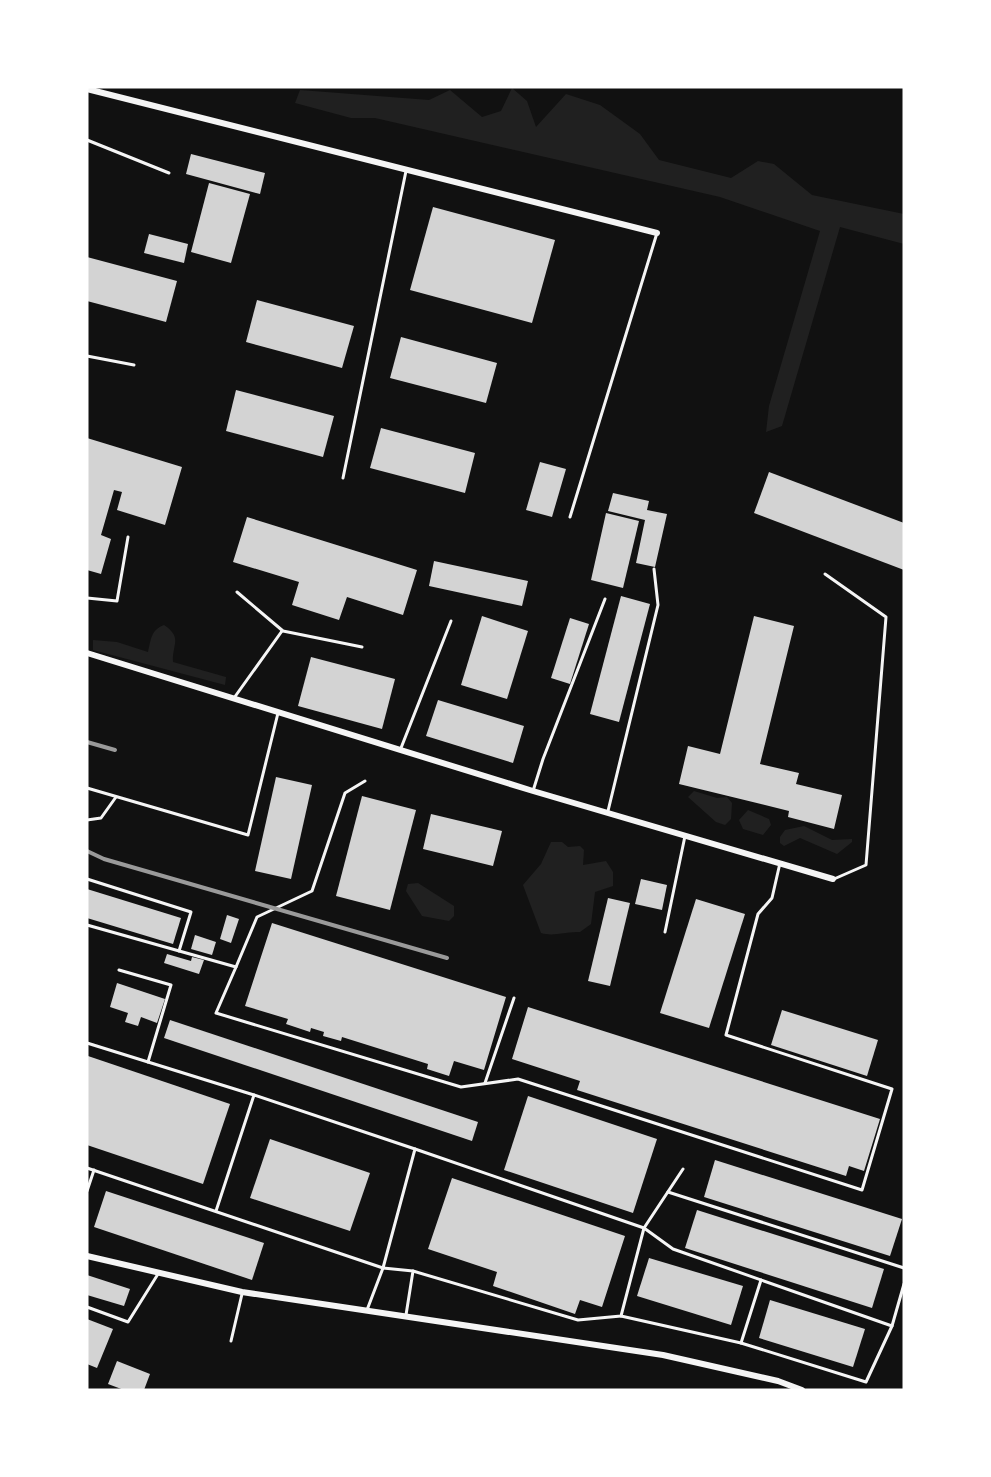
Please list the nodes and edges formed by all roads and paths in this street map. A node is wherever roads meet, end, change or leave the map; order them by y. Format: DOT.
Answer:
graph roads {
  1 [pos="87,89"];
  2 [pos="87,141"];
  3 [pos="406,170"];
  4 [pos="169,173"];
  5 [pos="657,233"];
  6 [pos="87,356"];
  7 [pos="134,364"];
  8 [pos="343,478"];
  9 [pos="570,518"];
  10 [pos="128,537"];
  11 [pos="654,569"];
  12 [pos="825,574"];
  13 [pos="237,592"];
  14 [pos="87,598"];
  15 [pos="605,599"];
  16 [pos="451,621"];
  17 [pos="283,631"];
  18 [pos="362,647"];
  19 [pos="87,653"];
  20 [pos="234,698"];
  21 [pos="279,711"];
  22 [pos="401,748"];
  23 [pos="365,781"];
  24 [pos="87,788"];
  25 [pos="533,791"];
  26 [pos="116,797"];
  27 [pos="608,811"];
  28 [pos="87,820"];
  29 [pos="685,834"];
  30 [pos="780,863"];
  31 [pos="87,879"];
  32 [pos="833,879"];
  33 [pos="87,925"];
  34 [pos="665,932"];
  35 [pos="179,951"];
  36 [pos="236,967"];
  37 [pos="118,970"];
  38 [pos="514,998"];
  39 [pos="87,1043"];
  40 [pos="148,1062"];
  41 [pos="485,1083"];
  42 [pos="254,1095"];
  43 [pos="415,1149"];
  44 [pos="87,1168"];
  45 [pos="683,1169"];
  46 [pos="94,1170"];
  47 [pos="87,1191"];
  48 [pos="668,1192"];
  49 [pos="216,1211"];
  50 [pos="644,1228"];
  51 [pos="87,1256"];
  52 [pos="383,1268"];
  53 [pos="904,1268"];
  54 [pos="413,1271"];
  55 [pos="159,1272"];
  56 [pos="761,1280"];
  57 [pos="904,1284"];
  58 [pos="242,1292"];
  59 [pos="87,1307"];
  60 [pos="367,1310"];
  61 [pos="406,1316"];
  62 [pos="621,1316"];
  63 [pos="892,1326"];
  64 [pos="231,1341"];
  65 [pos="741,1343"];
  66 [pos="802,1390"];
  1 -- 3 [label="street"];
  2 -- 4 [label="lane"];
  3 -- 5 [label="street"];
  3 -- 8 [label="lane"];
  5 -- 9 [label="lane"];
  6 -- 7 [label="lane"];
  10 -- 14 [label="lane"];
  11 -- 27 [label="lane"];
  12 -- 32 [label="lane"];
  13 -- 17 [label="lane"];
  15 -- 25 [label="lane"];
  16 -- 22 [label="lane"];
  17 -- 18 [label="lane"];
  17 -- 20 [label="lane"];
  19 -- 20 [label="street"];
  20 -- 21 [label="street"];
  21 -- 22 [label="street"];
  21 -- 26 [label="lane"];
  22 -- 25 [label="street"];
  23 -- 36 [label="lane"];
  24 -- 26 [label="lane"];
  25 -- 27 [label="street"];
  26 -- 28 [label="lane"];
  27 -- 29 [label="street"];
  29 -- 30 [label="street"];
  29 -- 34 [label="lane"];
  30 -- 32 [label="street"];
  30 -- 41 [label="lane"];
  31 -- 35 [label="lane"];
  33 -- 35 [label="lane"];
  35 -- 36 [label="lane"];
  36 -- 41 [label="lane"];
  37 -- 40 [label="lane"];
  38 -- 41 [label="lane"];
  39 -- 40 [label="lane"];
  40 -- 42 [label="lane"];
  42 -- 43 [label="lane"];
  42 -- 49 [label="lane"];
  43 -- 50 [label="lane"];
  43 -- 52 [label="lane"];
  44 -- 46 [label="lane"];
  45 -- 48 [label="lane"];
  46 -- 47 [label="lane"];
  46 -- 49 [label="lane"];
  48 -- 50 [label="lane"];
  48 -- 53 [label="lane"];
  49 -- 52 [label="lane"];
  50 -- 56 [label="lane"];
  50 -- 62 [label="lane"];
  51 -- 55 [label="street"];
  52 -- 54 [label="lane"];
  52 -- 60 [label="lane"];
  54 -- 61 [label="lane"];
  54 -- 62 [label="lane"];
  55 -- 58 [label="street"];
  55 -- 59 [label="lane"];
  56 -- 63 [label="lane"];
  56 -- 65 [label="lane"];
  57 -- 63 [label="lane"];
  58 -- 60 [label="street"];
  58 -- 64 [label="lane"];
  60 -- 61 [label="street"];
  61 -- 66 [label="street"];
  62 -- 65 [label="lane"];
  63 -- 65 [label="lane"];
}
